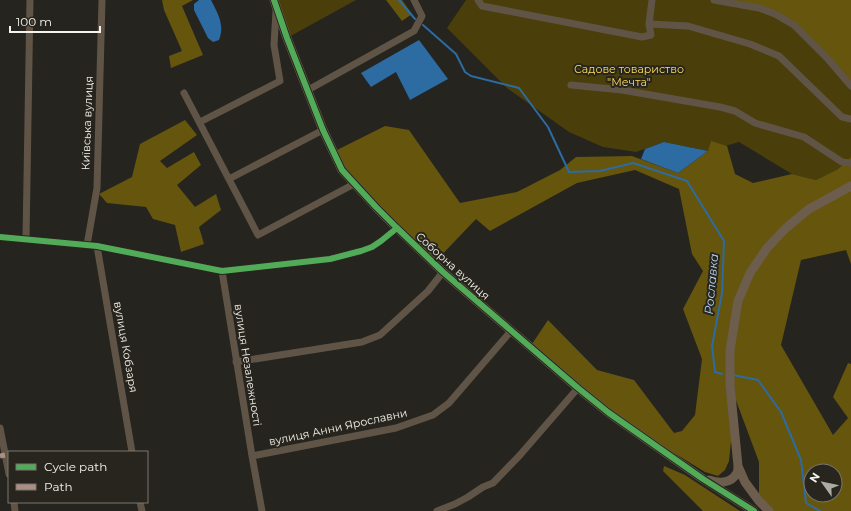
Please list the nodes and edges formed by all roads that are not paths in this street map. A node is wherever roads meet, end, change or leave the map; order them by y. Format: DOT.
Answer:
graph roads {
  1 [pos="30,0"];
  2 [pos="102,0"];
  3 [pos="414,0"];
  4 [pos="478,0"];
  5 [pos="652,0"];
  6 [pos="714,0"];
  7 [pos="276,4"];
  8 [pos="649,24"];
  9 [pos="571,85"];
  10 [pos="851,86"];
  11 [pos="308,90"];
  12 [pos="184,93"];
  13 [pos="851,119"];
  14 [pos="200,122"];
  15 [pos="323,130"];
  16 [pos="851,163"];
  17 [pos="229,179"];
  18 [pos="354,184"];
  19 [pos="851,186"];
  20 [pos="397,228"];
  21 [pos="0,237"];
  22 [pos="26,239"];
  23 [pos="87,245"];
  24 [pos="97,246"];
  25 [pos="222,271"];
  26 [pos="444,272"];
  27 [pos="511,331"];
  28 [pos="236,362"];
  29 [pos="578,388"];
  30 [pos="0,428"];
  31 [pos="132,451"];
  32 [pos="2,456"];
  33 [pos="252,456"];
  34 [pos="738,466"];
  35 [pos="8,471"];
  36 [pos="703,479"];
  37 [pos="262,511"];
  38 [pos="437,511"];
  39 [pos="754,511"];
  40 [pos="769,511"];
  1 -- 22 [label="street"];
  2 -- 23 [label="street, Київська вулиця"];
  3 -- 11 [label="street"];
  4 -- 8 [label="street"];
  5 -- 8 [label="street"];
  6 -- 10 [label="street"];
  7 -- 11 [label="street, Соборна вулиця"];
  7 -- 14 [label="street"];
  8 -- 13 [label="street"];
  9 -- 16 [label="street"];
  11 -- 15 [label="street, Соборна вулиця"];
  12 -- 14 [label="street"];
  14 -- 17 [label="street"];
  15 -- 17 [label="street"];
  15 -- 18 [label="street, Соборна вулиця"];
  17 -- 18 [label="street"];
  18 -- 20 [label="street, Соборна вулиця"];
  19 -- 34 [label="street"];
  20 -- 25 [label="street"];
  20 -- 26 [label="street, Соборна вулиця"];
  21 -- 22 [label="street"];
  22 -- 23 [label="street"];
  23 -- 24 [label="street"];
  24 -- 25 [label="street"];
  24 -- 31 [label="street, вулиця Кобзаря"];
  25 -- 28 [label="street, вулиця Незалежності"];
  26 -- 27 [label="street, Соборна вулиця"];
  26 -- 28 [label="street"];
  27 -- 29 [label="street, Соборна вулиця"];
  27 -- 33 [label="street, вулиця Анни Ярославни"];
  28 -- 33 [label="street, вулиця Незалежності"];
  29 -- 36 [label="street, Соборна вулиця"];
  29 -- 38 [label="street"];
  30 -- 32 [label="street"];
  32 -- 35 [label="street"];
  33 -- 37 [label="street, вулиця Незалежності"];
  34 -- 36 [label="street"];
  34 -- 40 [label="street"];
  36 -- 39 [label="street, Соборна вулиця"];
}
